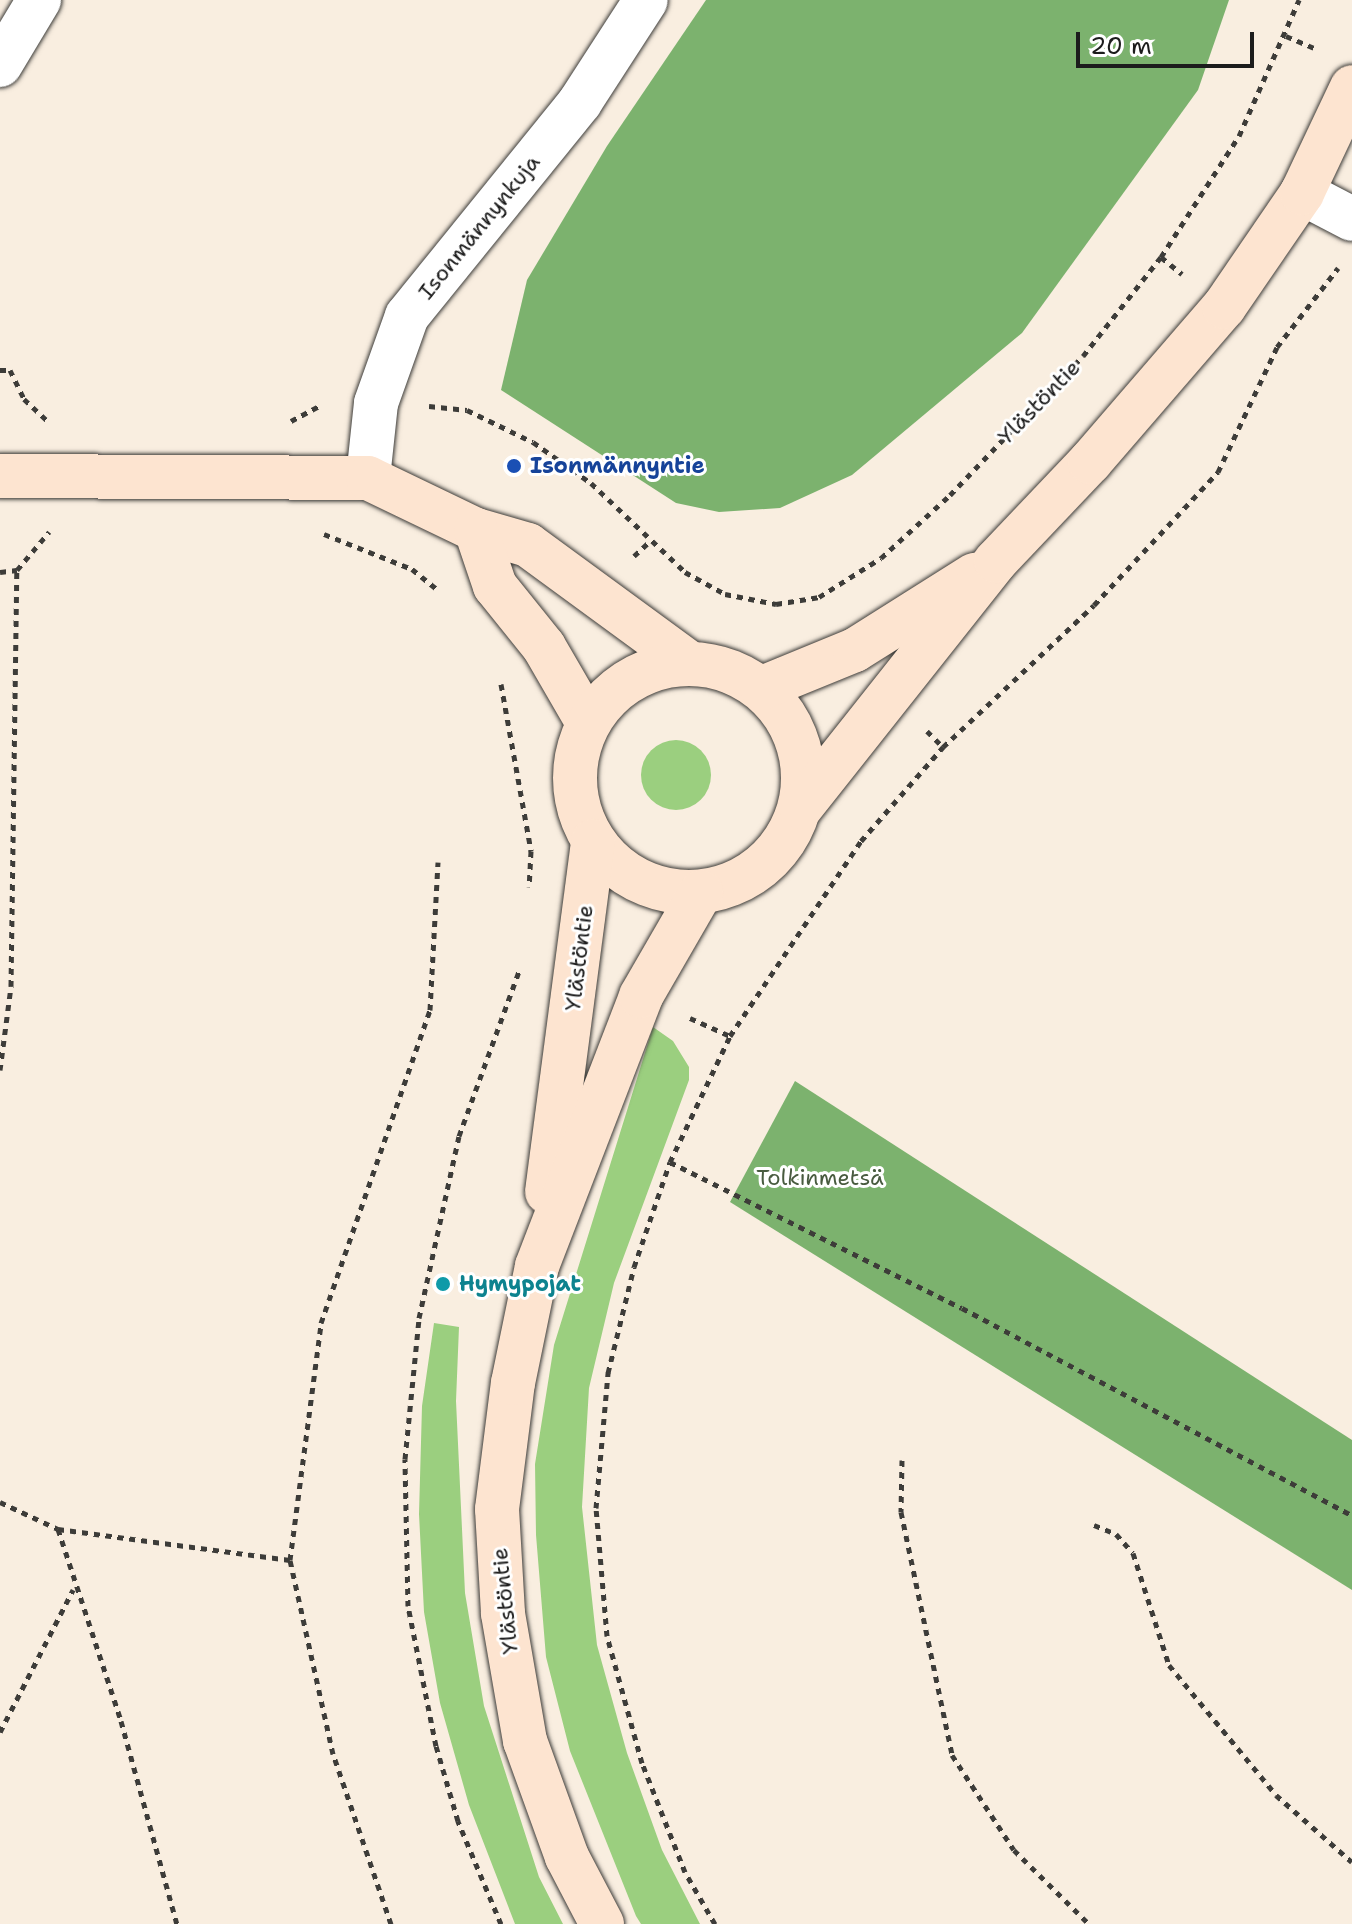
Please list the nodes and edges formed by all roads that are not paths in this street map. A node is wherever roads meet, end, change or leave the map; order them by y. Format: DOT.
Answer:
graph roads {
  1 [pos="39,0"];
  2 [pos="646,0"];
  3 [pos="0,65"];
  4 [pos="1352,87"];
  5 [pos="1302,193"];
  6 [pos="1352,219"];
  7 [pos="0,476"];
  8 [pos="368,478"];
  9 [pos="476,530"];
  10 [pos="996,561"];
  11 [pos="688,662"];
  12 [pos="762,688"];
  13 [pos="588,723"];
  14 [pos="801,807"];
  15 [pos="593,841"];
  16 [pos="701,892"];
  17 [pos="537,1266"];
  18 [pos="602,1924"];
  1 -- 3 [label="street"];
  2 -- 8 [label="street, Isonmännynkuja"];
  4 -- 5 [label="main road"];
  5 -- 6 [label="street"];
  5 -- 10 [label="main road"];
  7 -- 8 [label="main road"];
  8 -- 9 [label="main road"];
  9 -- 11 [label="main road"];
  9 -- 13 [label="main road"];
  10 -- 12 [label="main road"];
  10 -- 14 [label="main road"];
  11 -- 12 [label="main road"];
  11 -- 13 [label="main road"];
  12 -- 14 [label="main road"];
  13 -- 15 [label="main road"];
  14 -- 16 [label="main road"];
  15 -- 16 [label="main road"];
  15 -- 17 [label="main road, Ylästöntie"];
  16 -- 17 [label="main road, Ylästöntie"];
  17 -- 18 [label="main road, Ylästöntie"];
}
